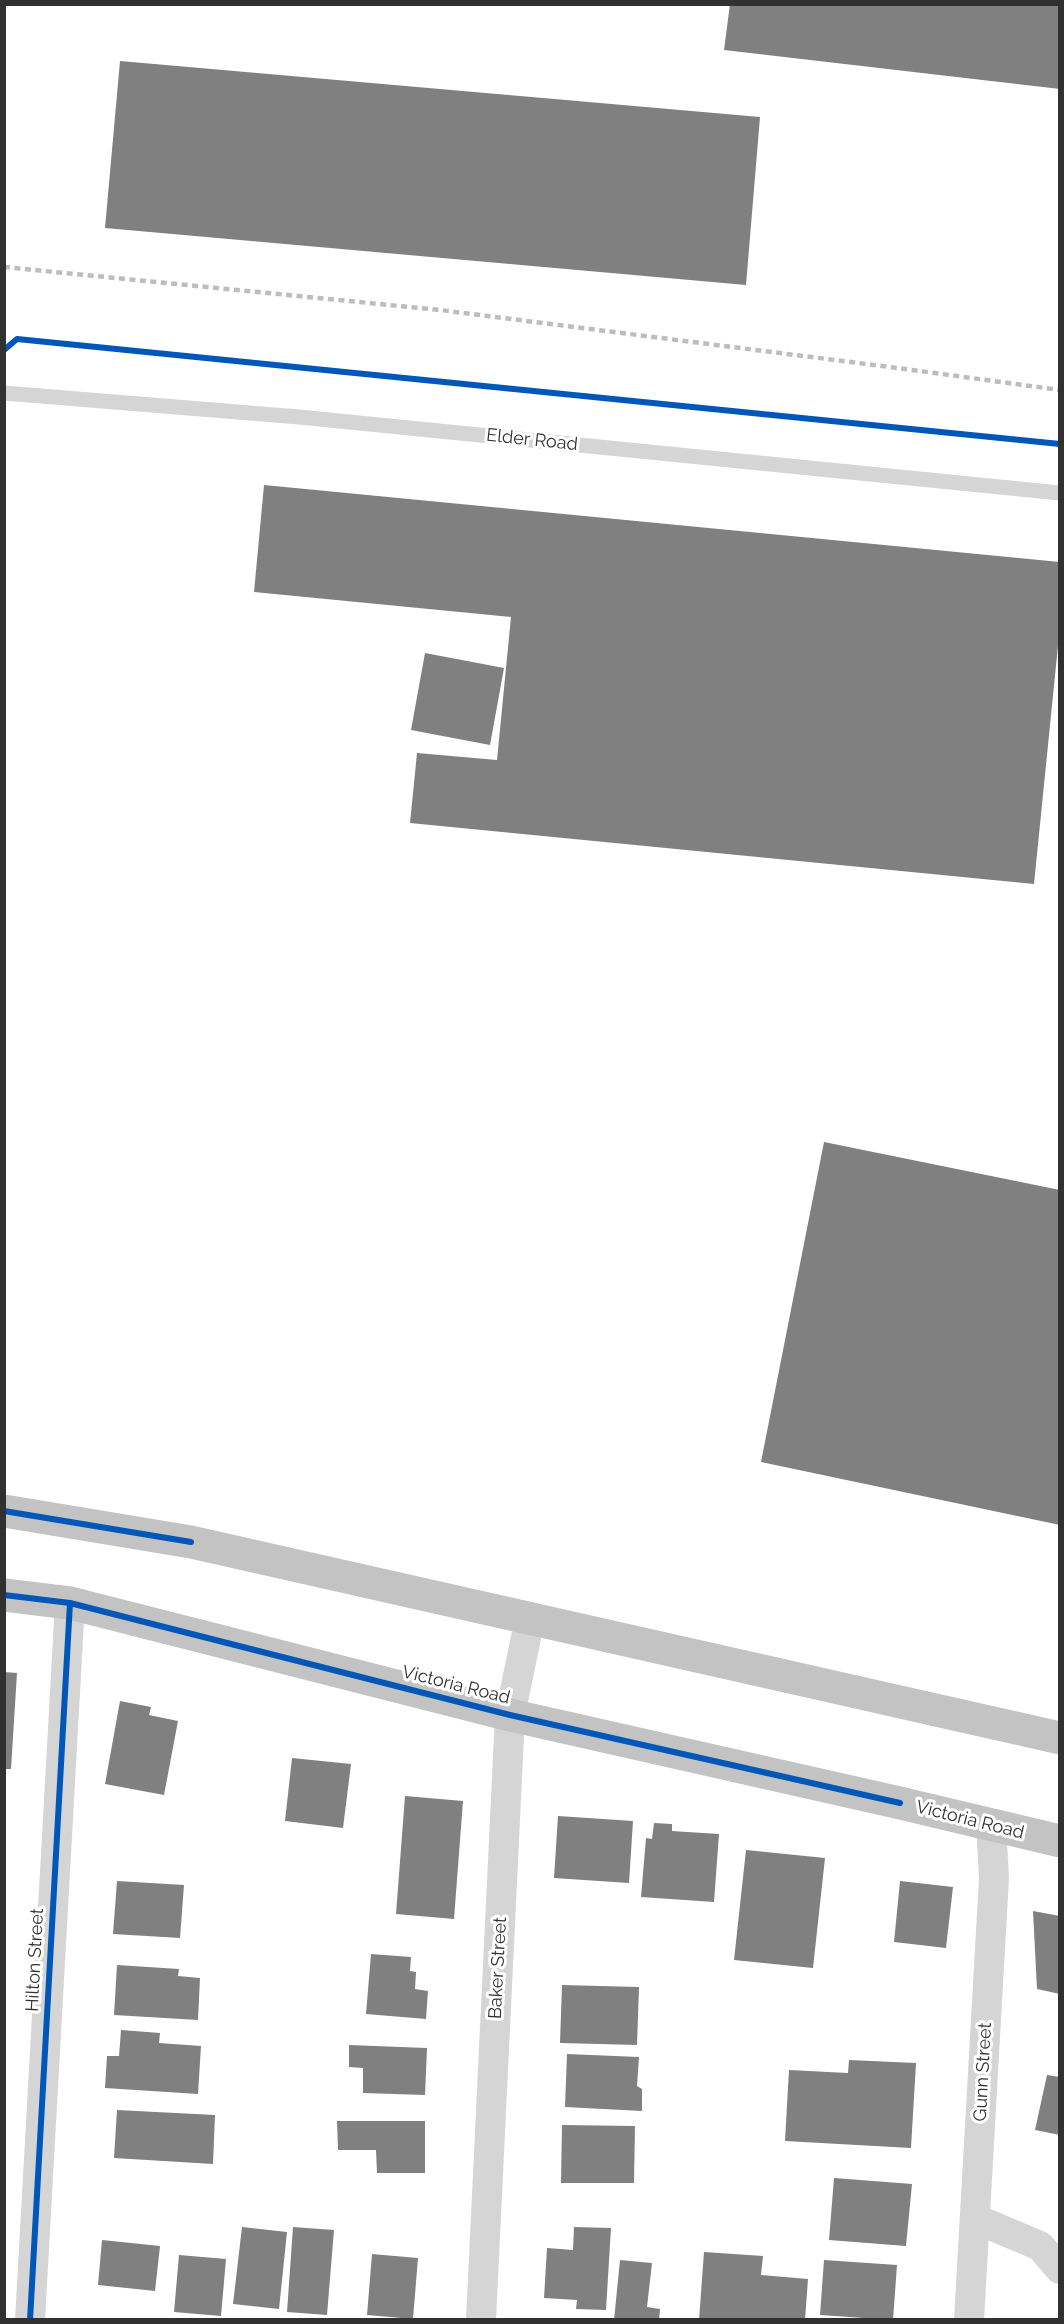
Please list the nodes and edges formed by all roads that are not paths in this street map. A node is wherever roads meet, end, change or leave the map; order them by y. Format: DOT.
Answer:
graph roads {
  1 [pos="4,393"];
  2 [pos="1059,493"];
  3 [pos="4,1511"];
  4 [pos="4,1595"];
  5 [pos="70,1603"];
  6 [pos="530,1618"];
  7 [pos="510,1715"];
  8 [pos="1059,1738"];
  9 [pos="991,1825"];
  10 [pos="1059,1841"];
  11 [pos="976,2219"];
  12 [pos="1059,2269"];
  13 [pos="30,2319"];
  14 [pos="482,2319"];
  15 [pos="969,2319"];
  1 -- 2 [label="lane, Elder Road"];
  3 -- 6 [label="highway"];
  4 -- 5 [label="highway, Victoria Road"];
  5 -- 7 [label="highway, Victoria Road"];
  5 -- 13 [label="street, Hilton Street"];
  6 -- 7 [label="street, Baker Street"];
  6 -- 8 [label="highway"];
  7 -- 9 [label="highway, Victoria Road"];
  7 -- 14 [label="street, Baker Street"];
  9 -- 10 [label="highway, Victoria Road"];
  9 -- 11 [label="street, Gunn Street"];
  11 -- 12 [label="street"];
  11 -- 15 [label="street, Gunn Street"];
}
